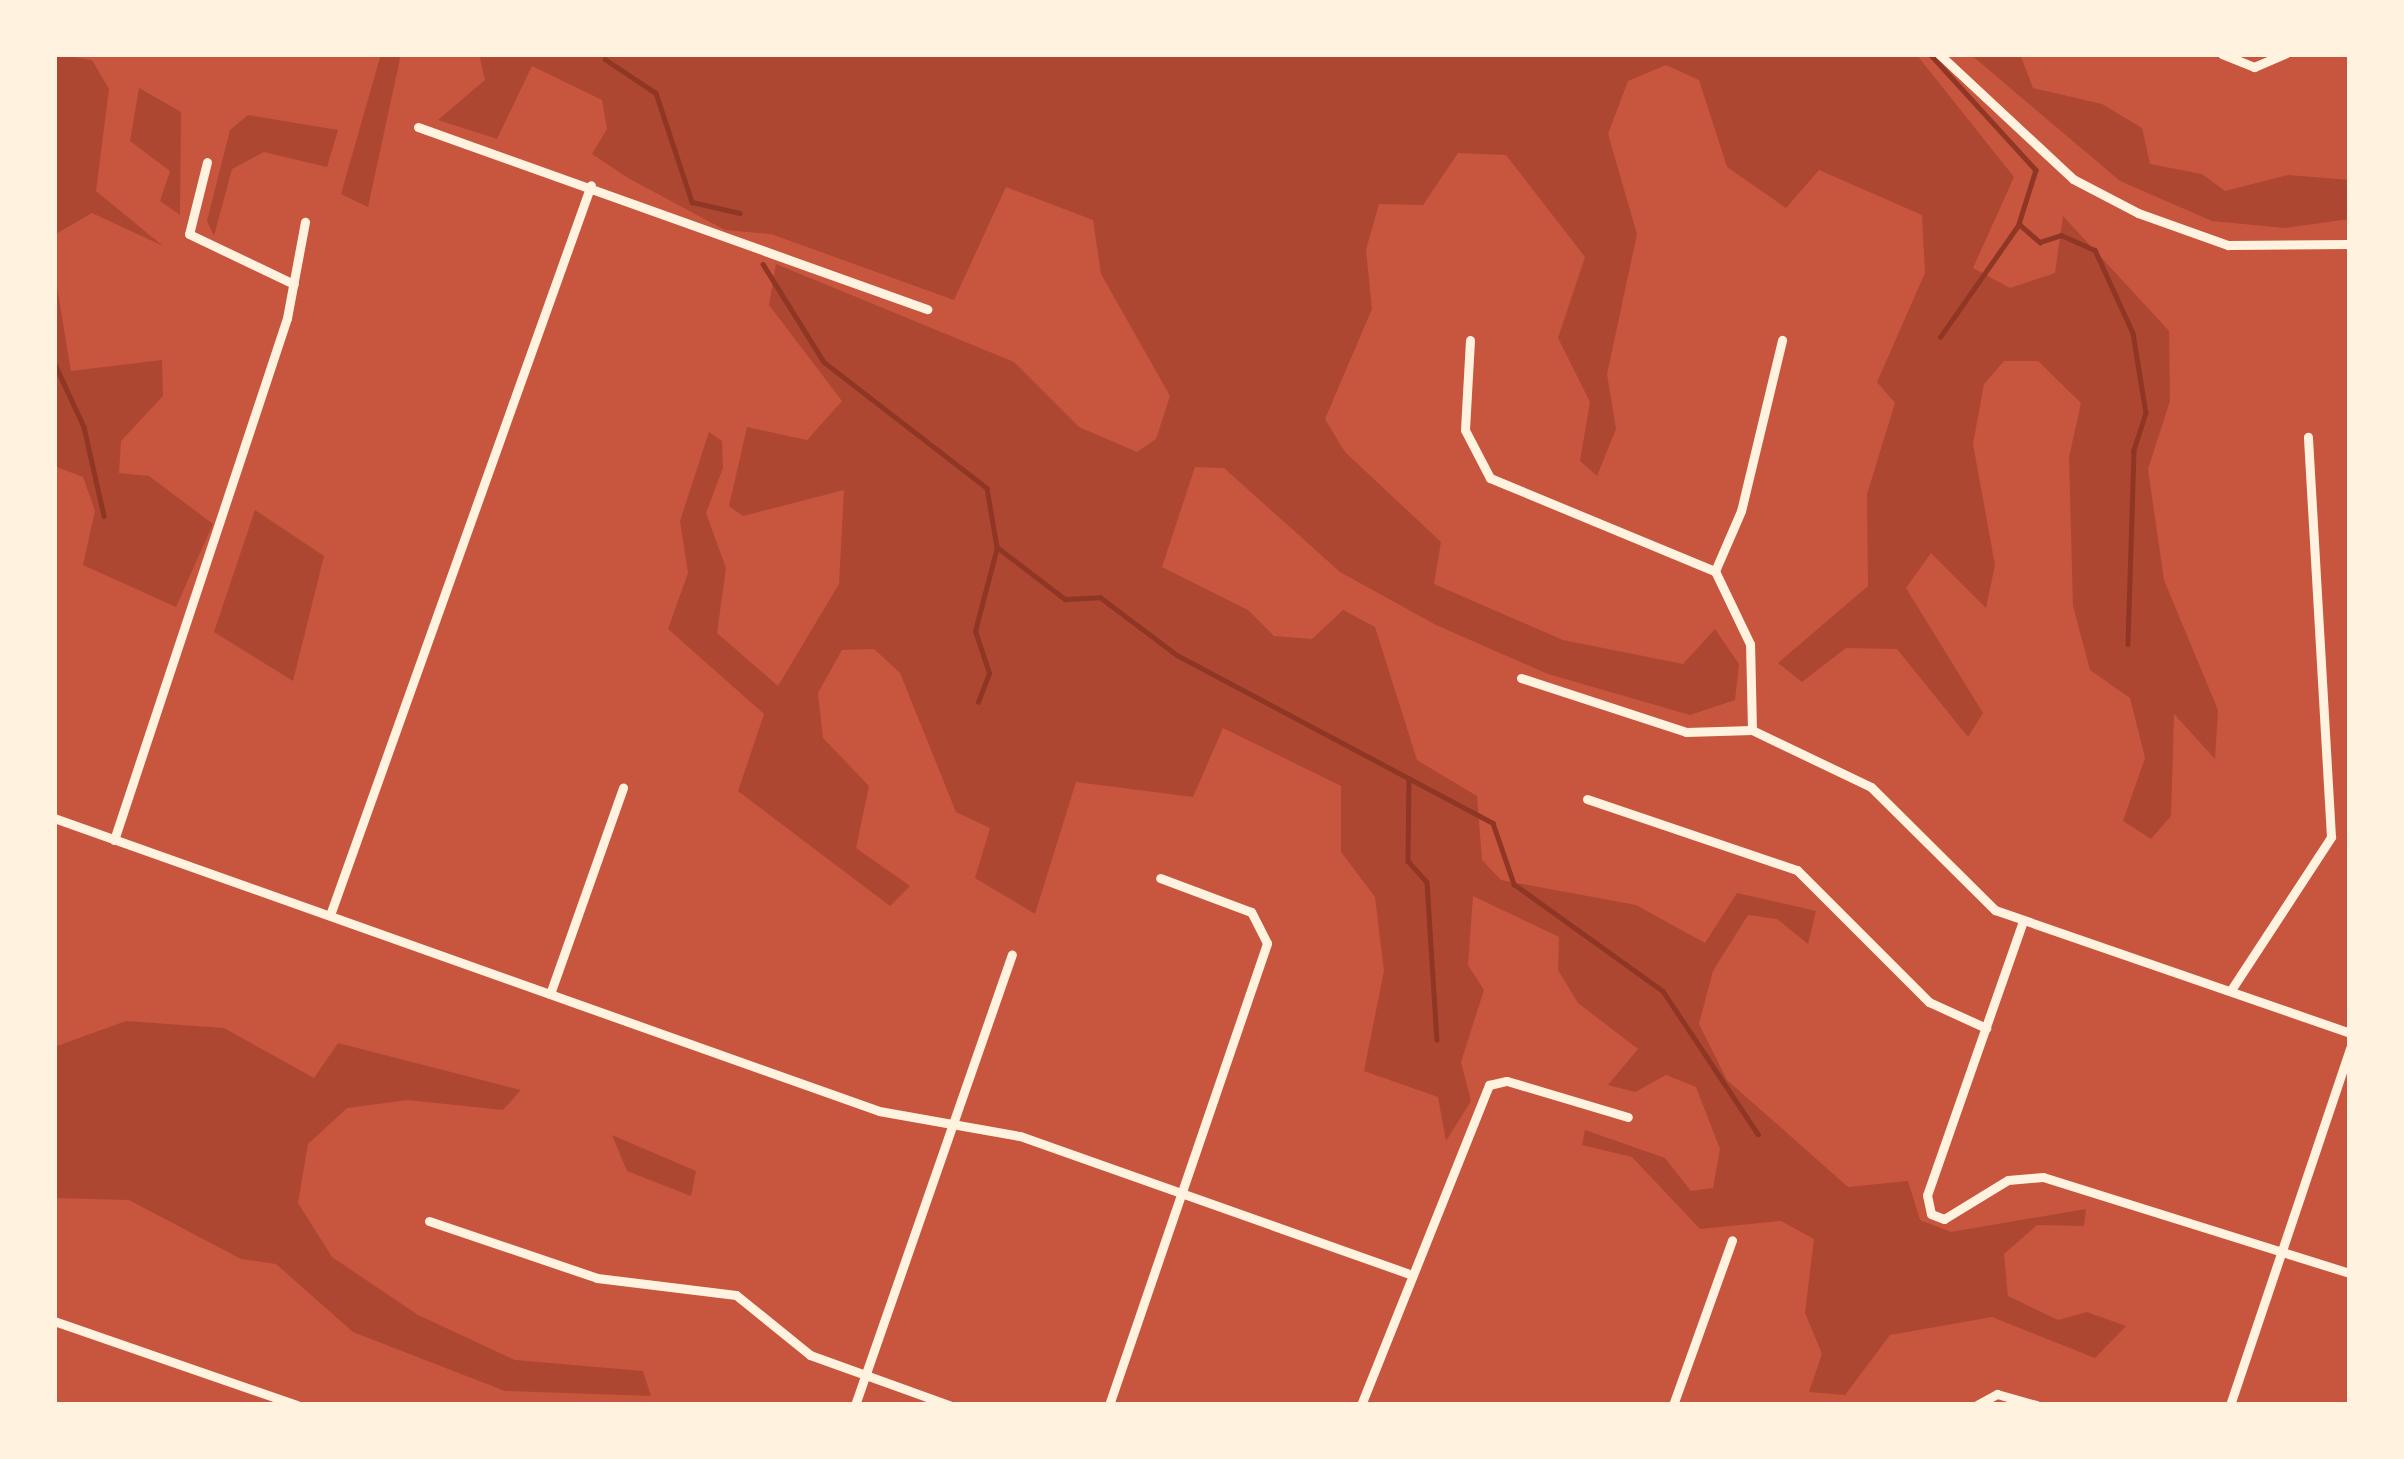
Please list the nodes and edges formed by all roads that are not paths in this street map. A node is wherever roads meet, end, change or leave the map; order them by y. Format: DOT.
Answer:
graph roads {
  1 [pos="1939,54"];
  2 [pos="2222,54"];
  3 [pos="2281,58"];
  4 [pos="418,127"];
  5 [pos="207,162"];
  6 [pos="591,184"];
  7 [pos="305,222"];
  8 [pos="2350,244"];
  9 [pos="294,284"];
  10 [pos="926,309"];
  11 [pos="1470,340"];
  12 [pos="1782,340"];
  13 [pos="2308,437"];
  14 [pos="1714,571"];
  15 [pos="1521,678"];
  16 [pos="1752,730"];
  17 [pos="622,788"];
  18 [pos="1587,800"];
  19 [pos="54,818"];
  20 [pos="114,840"];
  21 [pos="1160,878"];
  22 [pos="330,915"];
  23 [pos="2024,921"];
  24 [pos="1012,955"];
  25 [pos="2231,990"];
  26 [pos="550,994"];
  27 [pos="1986,1028"];
  28 [pos="2350,1033"];
  29 [pos="2350,1049"];
  30 [pos="1628,1117"];
  31 [pos="952,1123"];
  32 [pos="1183,1194"];
  33 [pos="429,1221"];
  34 [pos="1732,1240"];
  35 [pos="2284,1250"];
  36 [pos="1407,1273"];
  37 [pos="2350,1274"];
  38 [pos="54,1322"];
  39 [pos="865,1375"];
  40 [pos="297,1405"];
  41 [pos="855,1405"];
  42 [pos="949,1405"];
  43 [pos="1109,1405"];
  44 [pos="1361,1405"];
  45 [pos="1672,1405"];
  46 [pos="1977,1405"];
  47 [pos="2036,1405"];
  48 [pos="2230,1405"];
  1 -- 8 [label="street"];
  2 -- 3 [label="street"];
  4 -- 6 [label="street"];
  5 -- 9 [label="street"];
  6 -- 10 [label="street"];
  6 -- 22 [label="street"];
  7 -- 9 [label="street"];
  9 -- 20 [label="street"];
  11 -- 14 [label="street"];
  12 -- 14 [label="street"];
  13 -- 25 [label="street"];
  14 -- 16 [label="street"];
  15 -- 16 [label="street"];
  16 -- 23 [label="street"];
  17 -- 26 [label="street"];
  18 -- 27 [label="street"];
  19 -- 20 [label="street"];
  20 -- 22 [label="street"];
  21 -- 32 [label="street"];
  22 -- 26 [label="street"];
  23 -- 25 [label="street"];
  23 -- 27 [label="street"];
  24 -- 31 [label="street"];
  25 -- 28 [label="street"];
  26 -- 31 [label="street"];
  27 -- 35 [label="street"];
  29 -- 35 [label="street"];
  30 -- 36 [label="street"];
  31 -- 32 [label="street"];
  31 -- 39 [label="street"];
  32 -- 36 [label="street"];
  32 -- 43 [label="street"];
  33 -- 39 [label="street"];
  34 -- 45 [label="street"];
  35 -- 37 [label="street"];
  35 -- 48 [label="street"];
  36 -- 44 [label="street"];
  38 -- 40 [label="street"];
  39 -- 41 [label="street"];
  39 -- 42 [label="street"];
  46 -- 47 [label="street"];
}
